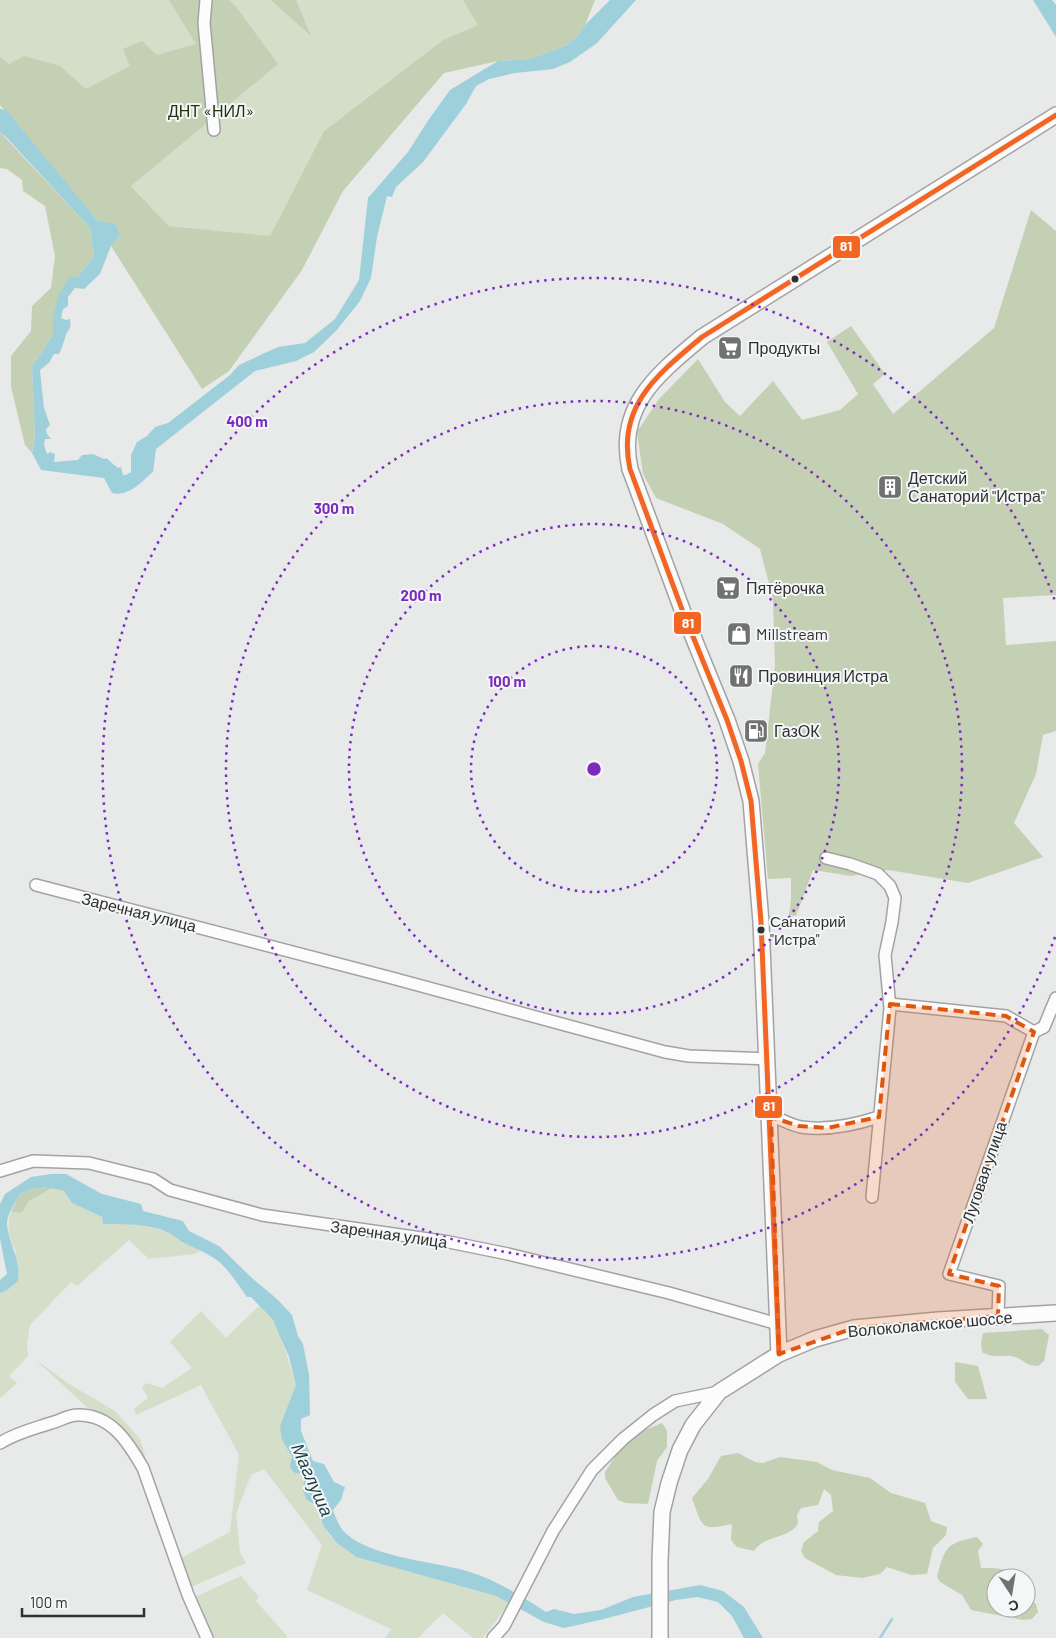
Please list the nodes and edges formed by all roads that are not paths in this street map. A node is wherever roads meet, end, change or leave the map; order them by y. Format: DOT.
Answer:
graph roads {
  1 [pos="206,0"];
  2 [pos="1056,115"];
  3 [pos="214,130"];
  4 [pos="826,858"];
  5 [pos="36,885"];
  6 [pos="1056,998"];
  7 [pos="890,1004"];
  8 [pos="1034,1032"];
  9 [pos="768,1059"];
  10 [pos="771,1117"];
  11 [pos="879,1117"];
  12 [pos="0,1171"];
  13 [pos="872,1197"];
  14 [pos="1056,1314"];
  15 [pos="998,1316"];
  16 [pos="778,1324"];
  17 [pos="779,1354"];
  18 [pos="719,1392"];
  19 [pos="0,1443"];
  20 [pos="660,1637"];
  21 [pos="207,1638"];
  22 [pos="493,1638"];
  1 -- 3 [label="street"];
  2 -- 9 [label="main road"];
  4 -- 7 [label="street"];
  5 -- 9 [label="street, Заречная улица"];
  6 -- 8 [label="street, Луговая улица"];
  7 -- 8 [label="street"];
  7 -- 11 [label="street"];
  8 -- 15 [label="street, Луговая улица"];
  9 -- 10 [label="main road"];
  10 -- 11 [label="street"];
  10 -- 16 [label="main road"];
  11 -- 13 [label="street"];
  12 -- 16 [label="street, Заречная улица"];
  14 -- 15 [label="main road, Волоколамское шоссе"];
  15 -- 17 [label="main road, Волоколамское шоссе"];
  16 -- 17 [label="main road"];
  17 -- 18 [label="main road, Волоколамское шоссе"];
  18 -- 20 [label="main road, Волоколамское шоссе"];
  18 -- 22 [label="street"];
  19 -- 21 [label="street"];
}
